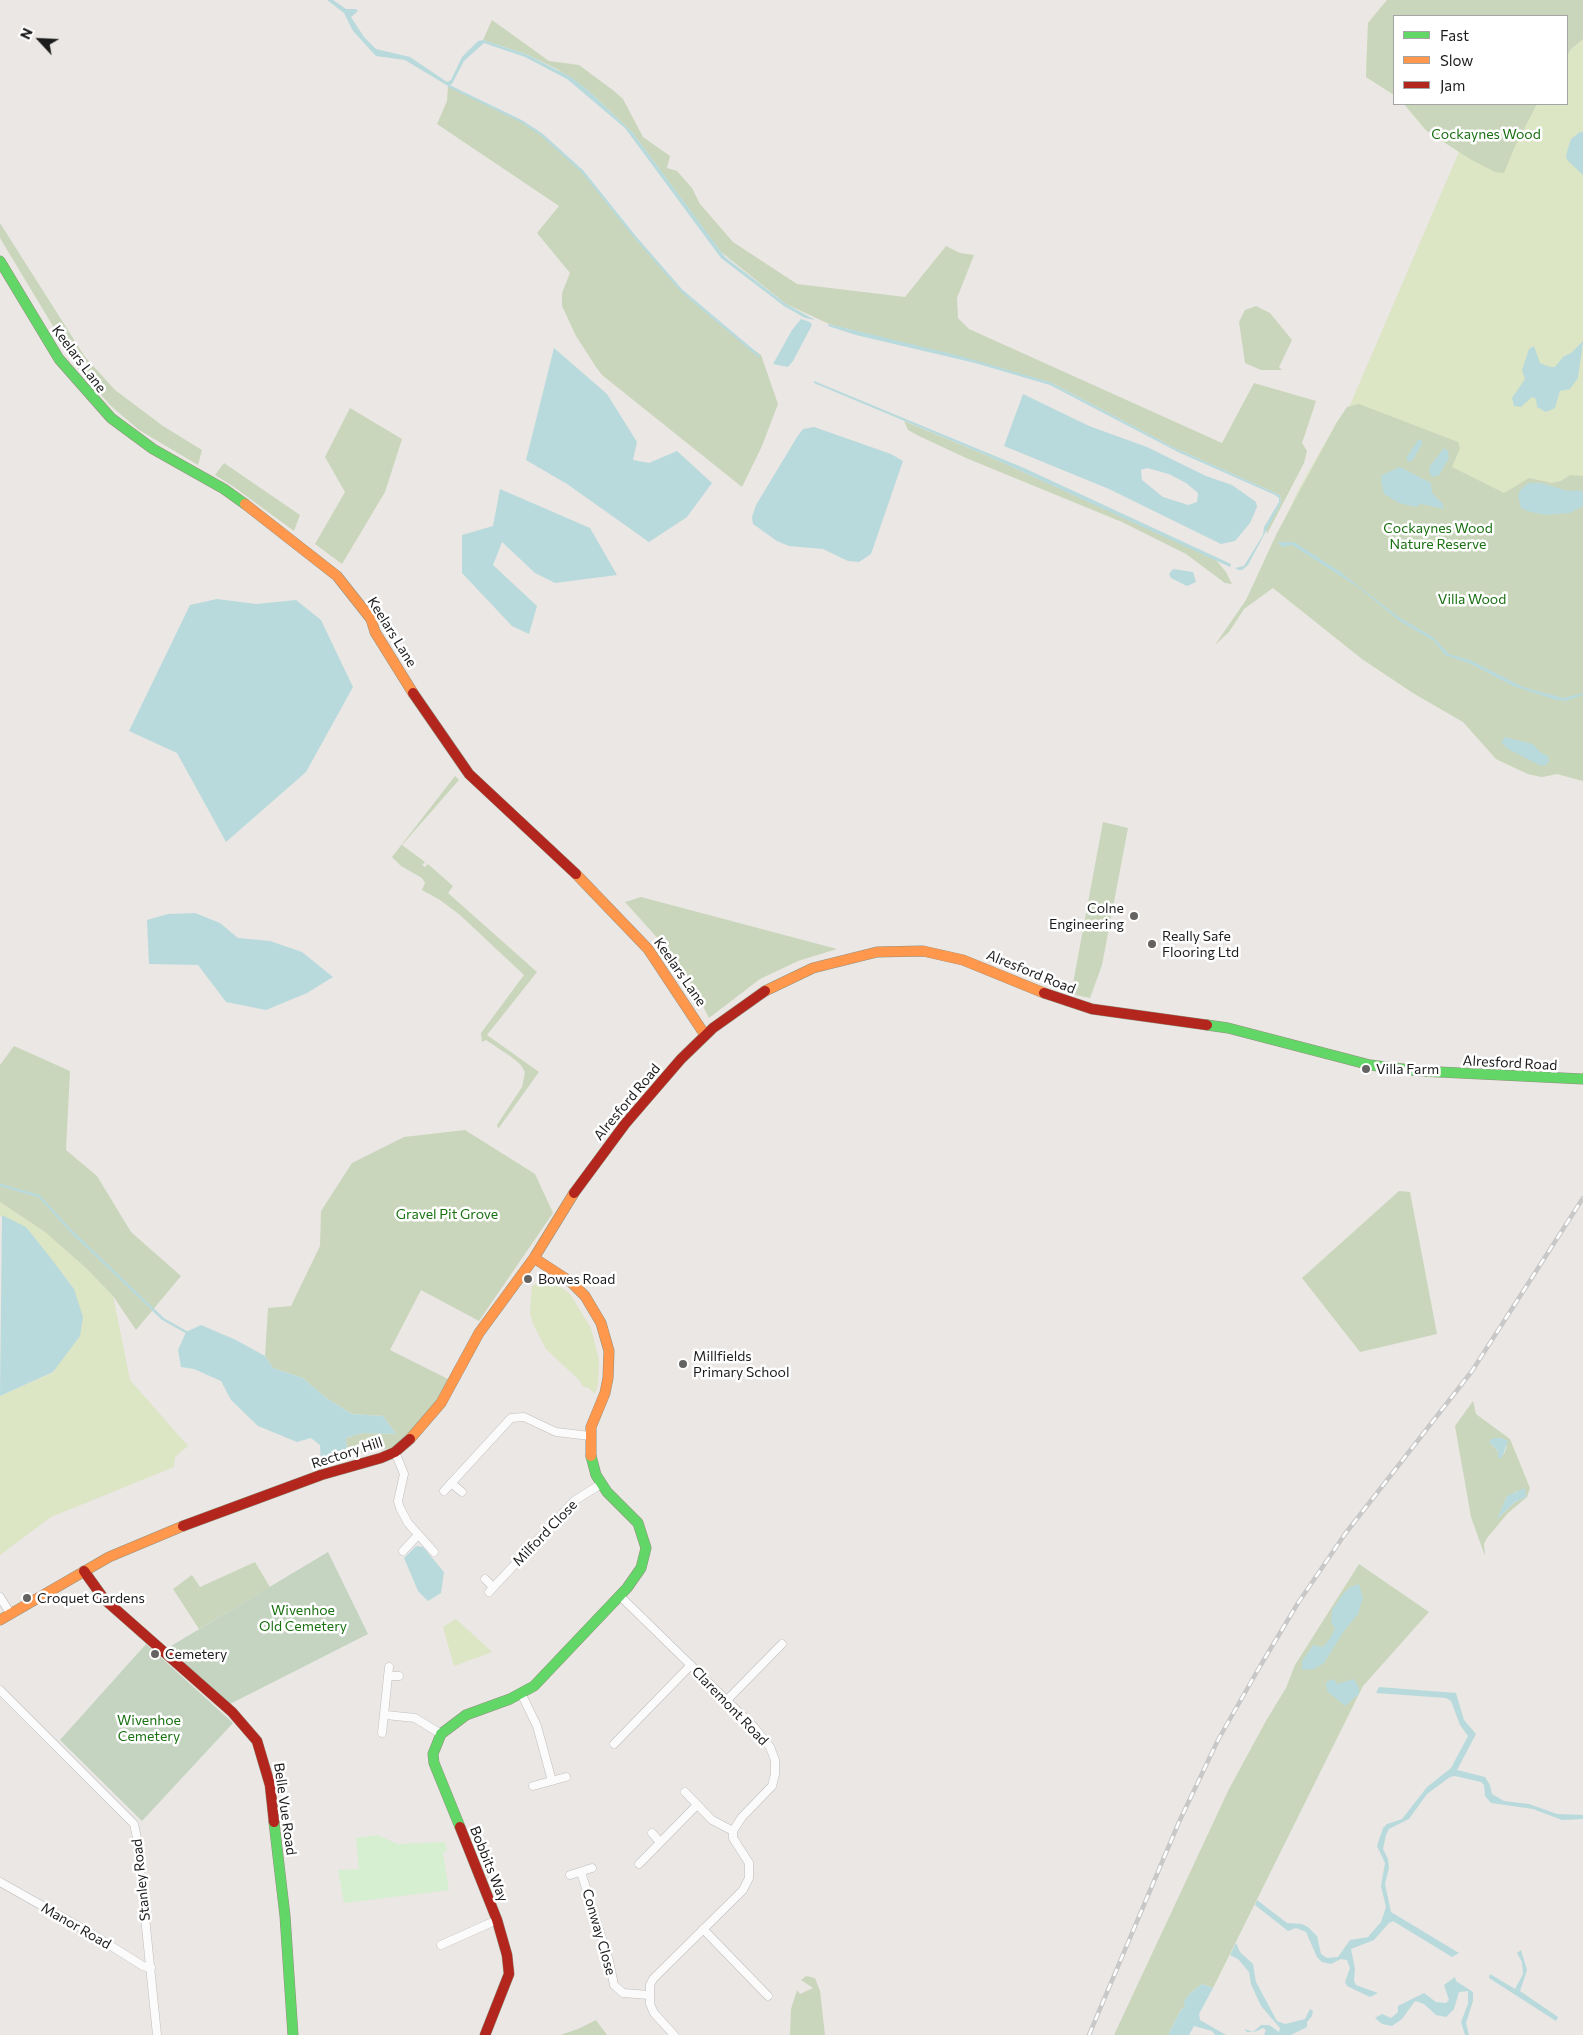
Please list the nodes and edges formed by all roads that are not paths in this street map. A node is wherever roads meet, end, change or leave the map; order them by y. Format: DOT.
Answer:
graph roads {
  1 [pos="0,261"];
  2 [pos="705,1035"];
  3 [pos="1583,1080"];
  4 [pos="566,1205"];
  5 [pos="534,1258"];
  6 [pos="590,1436"];
  7 [pos="395,1452"];
  8 [pos="451,1483"];
  9 [pos="601,1484"];
  10 [pos="444,1491"];
  11 [pos="462,1492"];
  12 [pos="418,1535"];
  13 [pos="402,1551"];
  14 [pos="434,1552"];
  15 [pos="84,1571"];
  16 [pos="484,1579"];
  17 [pos="620,1596"];
  18 [pos="0,1597"];
  19 [pos="10,1613"];
  20 [pos="0,1620"];
  21 [pos="769,1644"];
  22 [pos="782,1644"];
  23 [pos="776,1651"];
  24 [pos="691,1665"];
  25 [pos="399,1676"];
  26 [pos="0,1690"];
  27 [pos="521,1693"];
  28 [pos="726,1700"];
  29 [pos="386,1715"];
  30 [pos="382,1733"];
  31 [pos="441,1734"];
  32 [pos="618,1743"];
  33 [pos="566,1777"];
  34 [pos="552,1781"];
  35 [pos="534,1786"];
  36 [pos="685,1792"];
  37 [pos="697,1805"];
  38 [pos="733,1831"];
  39 [pos="652,1833"];
  40 [pos="660,1842"];
  41 [pos="638,1864"];
  42 [pos="592,1868"];
  43 [pos="581,1872"];
  44 [pos="570,1875"];
  45 [pos="0,1882"];
  46 [pos="497,1920"];
  47 [pos="703,1929"];
  48 [pos="446,1953"];
  49 [pos="151,1968"];
  50 [pos="763,1989"];
  51 [pos="649,1995"];
  52 [pos="756,1996"];
  53 [pos="768,1996"];
  54 [pos="157,2035"];
  55 [pos="293,2035"];
  56 [pos="485,2035"];
  57 [pos="674,2035"];
  1 -- 2 [label="street, Keelars Lane"];
  2 -- 3 [label="street, Alresford Road"];
  2 -- 4 [label="street, Alresford Road"];
  4 -- 5 [label="street, Rectory Hill"];
  5 -- 6 [label="street"];
  5 -- 7 [label="street, Rectory Hill"];
  6 -- 8 [label="street"];
  6 -- 9 [label="street"];
  7 -- 12 [label="street"];
  7 -- 15 [label="street, Rectory Hill"];
  8 -- 10 [label="street"];
  8 -- 11 [label="street"];
  9 -- 16 [label="street, Milford Close"];
  9 -- 17 [label="street"];
  12 -- 13 [label="street"];
  12 -- 14 [label="street"];
  15 -- 19 [label="street, Rectory Hill"];
  15 -- 55 [label="street, Belle Vue Road"];
  17 -- 24 [label="street, Claremont Road"];
  17 -- 27 [label="street"];
  18 -- 19 [label="street"];
  19 -- 20 [label="street, Rectory Hill"];
  21 -- 23 [label="street"];
  22 -- 23 [label="street"];
  23 -- 28 [label="street"];
  24 -- 28 [label="street, Claremont Road"];
  24 -- 32 [label="street"];
  25 -- 29 [label="street"];
  26 -- 49 [label="street, Stanley Road"];
  27 -- 31 [label="street"];
  27 -- 34 [label="street"];
  28 -- 38 [label="street, Claremont Road"];
  29 -- 30 [label="street"];
  29 -- 31 [label="street"];
  31 -- 46 [label="street, Bobbits Way"];
  33 -- 34 [label="street"];
  34 -- 35 [label="street"];
  36 -- 37 [label="street"];
  37 -- 38 [label="street"];
  37 -- 40 [label="street"];
  38 -- 47 [label="street"];
  39 -- 40 [label="street"];
  40 -- 41 [label="street"];
  42 -- 43 [label="street, Conway Close"];
  43 -- 44 [label="street, Conway Close"];
  43 -- 51 [label="street, Conway Close"];
  45 -- 49 [label="street, Manor Road"];
  46 -- 48 [label="street"];
  46 -- 56 [label="street, Bobbits Way"];
  47 -- 50 [label="street"];
  47 -- 51 [label="street"];
  49 -- 54 [label="street, Stanley Road"];
  50 -- 52 [label="street"];
  50 -- 53 [label="street"];
  51 -- 57 [label="street"];
}
